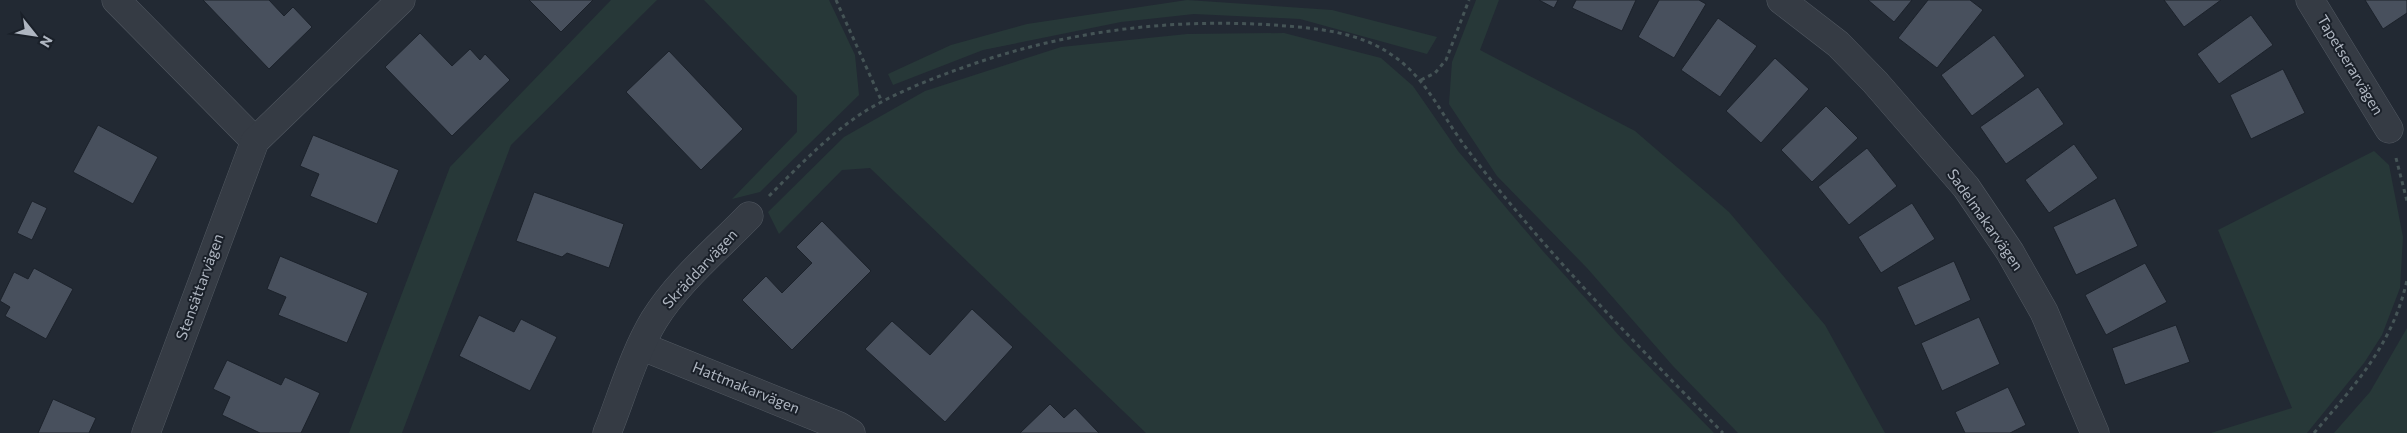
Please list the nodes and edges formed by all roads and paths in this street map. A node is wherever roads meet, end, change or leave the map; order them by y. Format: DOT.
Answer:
graph roads {
  1 [pos="116,0"];
  2 [pos="401,0"];
  3 [pos="836,0"];
  4 [pos="1469,0"];
  5 [pos="1781,0"];
  6 [pos="2310,0"];
  7 [pos="1421,80"];
  8 [pos="882,102"];
  9 [pos="2389,129"];
  10 [pos="255,141"];
  11 [pos="2407,201"];
  12 [pos="749,216"];
  13 [pos="2407,280"];
  14 [pos="641,346"];
  15 [pos="146,433"];
  16 [pos="608,433"];
  17 [pos="851,433"];
  18 [pos="1723,433"];
  19 [pos="2095,433"];
  20 [pos="2314,433"];
  1 -- 10 [label="street"];
  2 -- 10 [label="street, Stensättarvägen"];
  3 -- 8 [label="path"];
  4 -- 7 [label="path"];
  5 -- 19 [label="street, Sadelmakarvägen"];
  6 -- 9 [label="street, Tapetserarvägen"];
  7 -- 8 [label="path"];
  7 -- 18 [label="path"];
  8 -- 12 [label="path"];
  9 -- 11 [label="path"];
  10 -- 15 [label="street, Stensättarvägen"];
  12 -- 14 [label="street, Skräddarvägen"];
  13 -- 20 [label="path"];
  14 -- 16 [label="street, Skräddarvägen"];
  14 -- 17 [label="street, Hattmakarvägen"];
}
